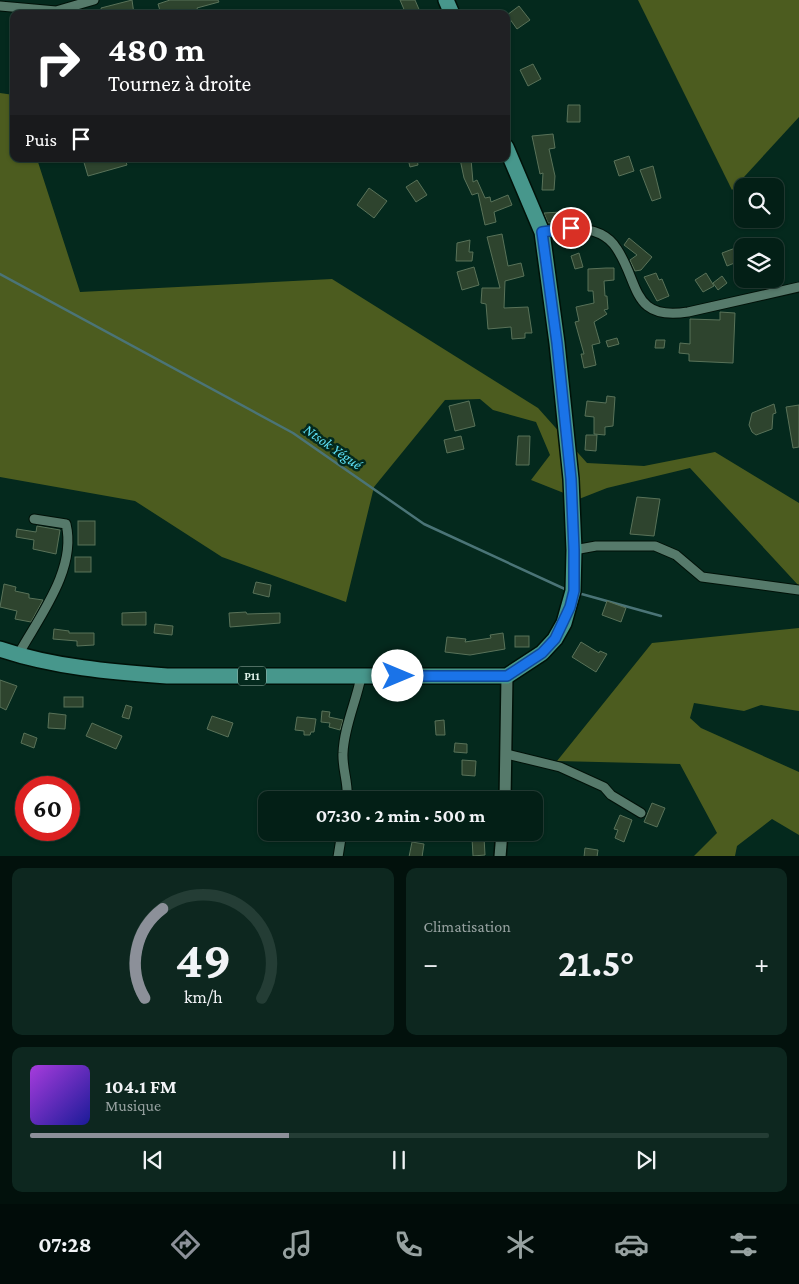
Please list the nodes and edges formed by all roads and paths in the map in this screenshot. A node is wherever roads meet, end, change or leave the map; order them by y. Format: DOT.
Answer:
graph roads {
  1 [pos="94,0"];
  2 [pos="0,6"];
  3 [pos="45,10"];
  4 [pos="59,10"];
  5 [pos="510,156"];
  6 [pos="542,232"];
  7 [pos="799,287"];
  8 [pos="34,519"];
  9 [pos="574,550"];
  10 [pos="799,590"];
  11 [pos="0,649"];
  12 [pos="18,655"];
  13 [pos="361,676"];
  14 [pos="507,676"];
  15 [pos="507,754"];
  16 [pos="347,791"];
  17 [pos="505,791"];
  18 [pos="641,813"];
  19 [pos="340,841"];
  20 [pos="501,841"];
  21 [pos="338,856"];
  22 [pos="500,856"];
  1 -- 4 [label="street"];
  2 -- 3 [label="street"];
  5 -- 6 [label="main road"];
  6 -- 7 [label="street"];
  6 -- 9 [label="main road"];
  8 -- 12 [label="street"];
  9 -- 10 [label="street"];
  9 -- 14 [label="main road"];
  11 -- 12 [label="main road, P11"];
  12 -- 13 [label="main road, P11"];
  13 -- 14 [label="main road, P11"];
  13 -- 16 [label="street"];
  14 -- 15 [label="street"];
  15 -- 17 [label="street"];
  15 -- 18 [label="street"];
  19 -- 21 [label="street"];
  20 -- 22 [label="street"];
}
